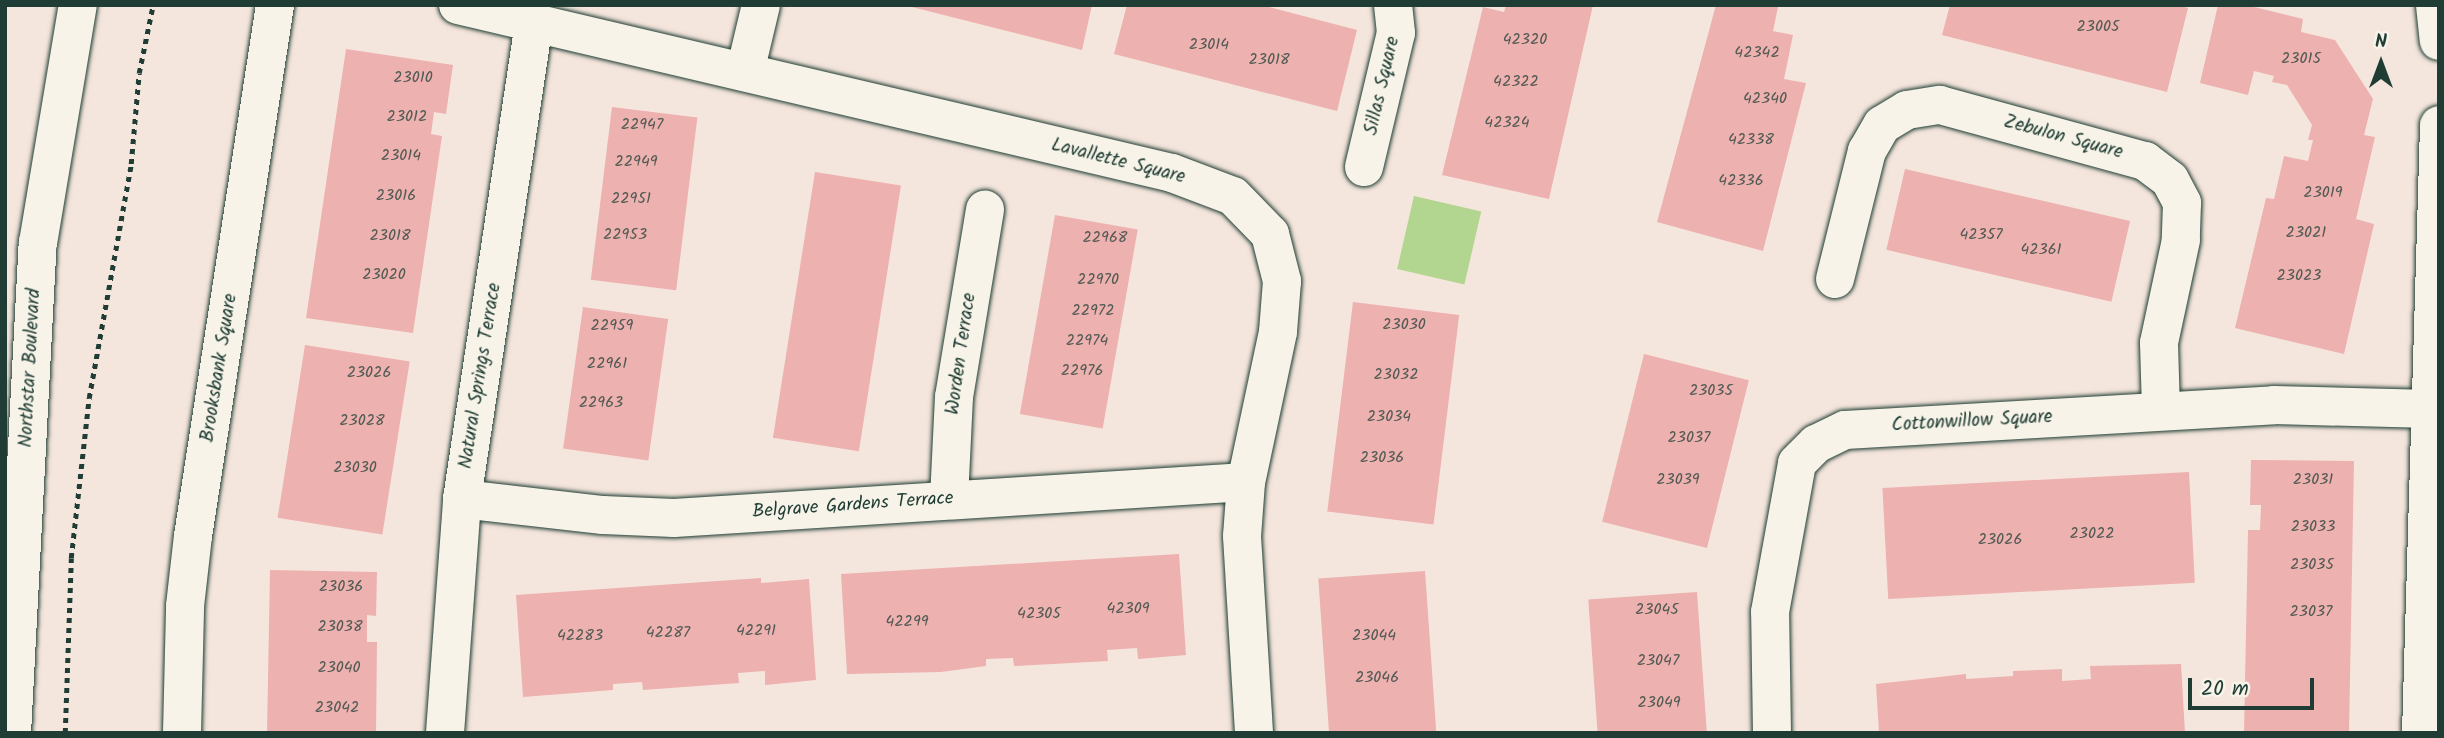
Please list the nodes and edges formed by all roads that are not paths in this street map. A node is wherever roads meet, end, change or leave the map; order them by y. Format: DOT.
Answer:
graph roads {
  1 [pos="78,5"];
  2 [pos="275,5"];
  3 [pos="458,5"];
  4 [pos="761,5"];
  5 [pos="1393,5"];
  6 [pos="2435,5"];
  7 [pos="534,21"];
  8 [pos="2439,41"];
  9 [pos="745,72"];
  10 [pos="2439,125"];
  11 [pos="1364,167"];
  12 [pos="985,211"];
  13 [pos="1835,279"];
  14 [pos="2431,409"];
  15 [pos="2161,411"];
  16 [pos="1246,482"];
  17 [pos="462,499"];
  18 [pos="949,499"];
  19 [pos="12,733"];
  20 [pos="182,733"];
  21 [pos="445,733"];
  22 [pos="1254,733"];
  23 [pos="1772,733"];
  24 [pos="2421,733"];
  1 -- 19 [label="street, Northstar Boulevard"];
  2 -- 20 [label="street, Brooksbank Square"];
  3 -- 7 [label="street, Lavallette Square"];
  4 -- 9 [label="street"];
  5 -- 11 [label="street, Sillas Square"];
  6 -- 8 [label="street"];
  7 -- 9 [label="street, Lavallette Square"];
  7 -- 17 [label="street, Natural Springs Terrace"];
  9 -- 16 [label="street, Lavallette Square"];
  10 -- 14 [label="street"];
  12 -- 18 [label="street, Worden Terrace"];
  13 -- 15 [label="street, Zebulon Square"];
  14 -- 15 [label="street, Cottonwillow Square"];
  14 -- 24 [label="street"];
  15 -- 23 [label="street, Cottonwillow Square"];
  16 -- 18 [label="street, Belgrave Gardens Terrace"];
  16 -- 22 [label="street, Lavallette Square"];
  17 -- 18 [label="street, Belgrave Gardens Terrace"];
  17 -- 21 [label="street, Natural Springs Terrace"];
}
